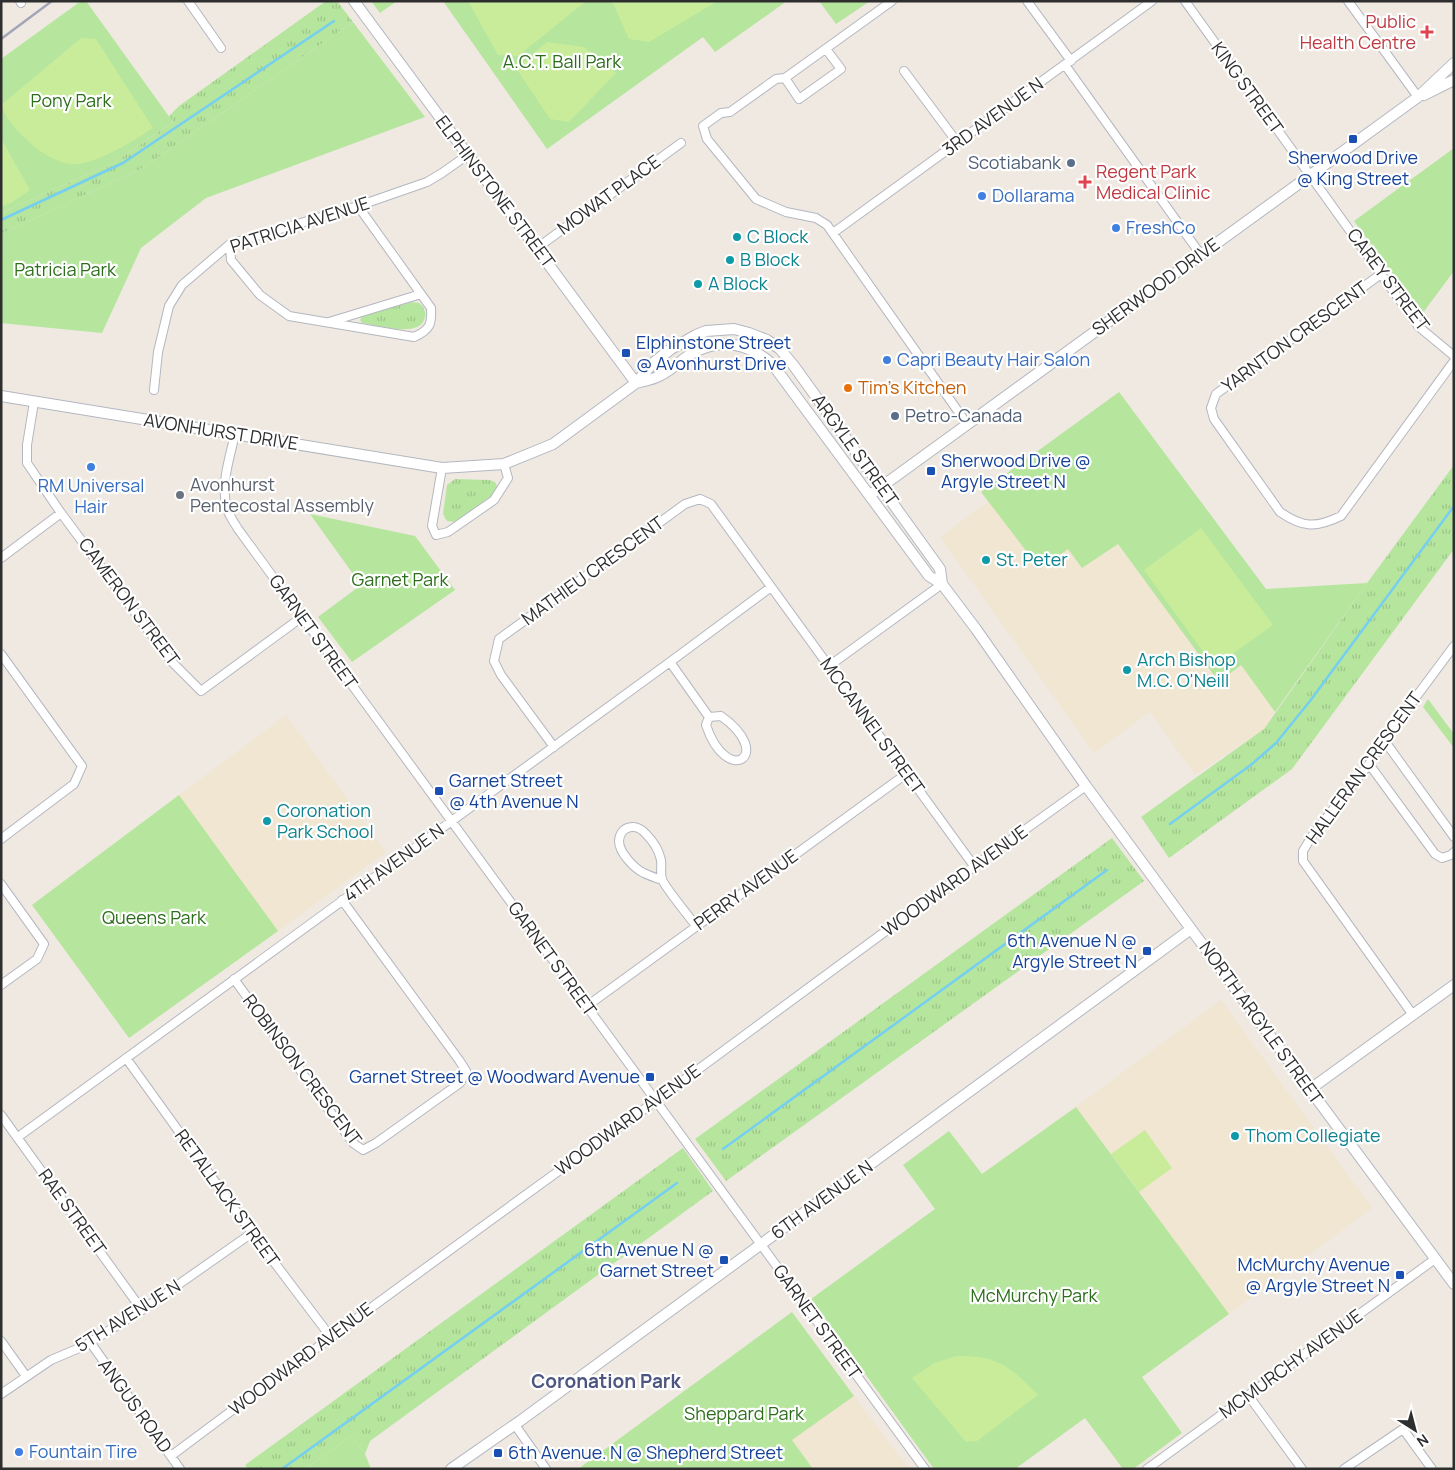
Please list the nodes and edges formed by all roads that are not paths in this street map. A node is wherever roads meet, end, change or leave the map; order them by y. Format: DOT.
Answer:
graph roads {
  1 [pos="188,1"];
  2 [pos="354,1"];
  3 [pos="892,1"];
  4 [pos="1027,1"];
  5 [pos="1152,1"];
  6 [pos="1185,1"];
  7 [pos="1348,1"];
  8 [pos="221,48"];
  9 [pos="826,49"];
  10 [pos="1068,63"];
  11 [pos="1454,63"];
  12 [pos="904,71"];
  13 [pos="784,78"];
  14 [pos="1454,80"];
  15 [pos="1418,97"];
  16 [pos="957,142"];
  17 [pos="681,143"];
  18 [pos="469,154"];
  19 [pos="1310,176"];
  20 [pos="358,206"];
  21 [pos="833,233"];
  22 [pos="230,244"];
  23 [pos="537,248"];
  24 [pos="1201,255"];
  25 [pos="1381,274"];
  26 [pos="421,294"];
  27 [pos="328,323"];
  28 [pos="749,333"];
  29 [pos="738,345"];
  30 [pos="1454,356"];
  31 [pos="1454,361"];
  32 [pos="636,383"];
  33 [pos="154,390"];
  34 [pos="1,396"];
  35 [pos="34,402"];
  36 [pos="967,424"];
  37 [pos="235,434"];
  38 [pos="504,464"];
  39 [pos="442,468"];
  40 [pos="882,487"];
  41 [pos="870,495"];
  42 [pos="61,513"];
  43 [pos="1,558"];
  44 [pos="942,584"];
  45 [pos="771,587"];
  46 [pos="302,617"];
  47 [pos="1454,646"];
  48 [pos="1,654"];
  49 [pos="670,662"];
  50 [pos="829,666"];
  51 [pos="709,717"];
  52 [pos="1384,740"];
  53 [pos="554,747"];
  54 [pos="1369,764"];
  55 [pos="906,774"];
  56 [pos="1086,786"];
  57 [pos="452,821"];
  58 [pos="1454,837"];
  59 [pos="1,839"];
  60 [pos="1454,852"];
  61 [pos="974,866"];
  62 [pos="662,880"];
  63 [pos="1,884"];
  64 [pos="342,900"];
  65 [pos="696,926"];
  66 [pos="1191,929"];
  67 [pos="234,979"];
  68 [pos="1454,985"];
  69 [pos="1,986"];
  70 [pos="587,1006"];
  71 [pos="1413,1014"];
  72 [pos="126,1058"];
  73 [pos="1309,1090"];
  74 [pos="655,1101"];
  75 [pos="1,1115"];
  76 [pos="18,1137"];
  77 [pos="252,1232"];
  78 [pos="760,1244"];
  79 [pos="1435,1259"];
  80 [pos="1454,1284"];
  81 [pos="142,1310"];
  82 [pos="330,1336"];
  83 [pos="1,1342"];
  84 [pos="90,1342"];
  85 [pos="26,1376"];
  86 [pos="1,1394"];
  87 [pos="1248,1395"];
  88 [pos="515,1425"];
  89 [pos="171,1456"];
  90 [pos="180,1469"];
  91 [pos="451,1469"];
  92 [pos="546,1469"];
  93 [pos="925,1469"];
  94 [pos="1147,1469"];
  95 [pos="1302,1469"];
  96 [pos="1344,1469"];
  97 [pos="1432,1469"];
  1 -- 8 [label="street"];
  2 -- 18 [label="street, ELPHINSTONE STREET"];
  3 -- 9 [label="street"];
  4 -- 10 [label="street"];
  5 -- 10 [label="street, 3RD AVENUE N"];
  6 -- 19 [label="street, KING STREET"];
  7 -- 15 [label="street"];
  9 -- 13 [label="street"];
  9 -- 13 [label="street"];
  10 -- 16 [label="street, 3RD AVENUE N"];
  10 -- 24 [label="street"];
  11 -- 15 [label="street, SHERWOOD DRIVE"];
  12 -- 16 [label="street"];
  13 -- 21 [label="street"];
  14 -- 15 [label="street, SHERWOOD DRIVE"];
  15 -- 19 [label="street, SHERWOOD DRIVE"];
  16 -- 21 [label="street, 3RD AVENUE N"];
  17 -- 23 [label="street, MOWAT PLACE"];
  18 -- 20 [label="street, PATRICIA AVENUE"];
  18 -- 23 [label="street, ELPHINSTONE STREET"];
  19 -- 24 [label="street, SHERWOOD DRIVE"];
  19 -- 25 [label="street, CAREY STREET"];
  20 -- 22 [label="street, PATRICIA AVENUE"];
  20 -- 26 [label="street"];
  21 -- 36 [label="street"];
  22 -- 27 [label="street"];
  22 -- 33 [label="street, PATRICIA AVENUE"];
  23 -- 32 [label="street, ELPHINSTONE STREET"];
  24 -- 36 [label="street, SHERWOOD DRIVE"];
  25 -- 30 [label="street, CAREY STREET"];
  25 -- 31 [label="street, YARNTON CRESCENT"];
  26 -- 27 [label="street"];
  26 -- 27 [label="street"];
  28 -- 32 [label="street, AVONHURST DRIVE"];
  28 -- 40 [label="street, ARGYLE STREET"];
  29 -- 32 [label="street, AVONHURST DRIVE"];
  29 -- 41 [label="street, ARGYLE STREET"];
  32 -- 38 [label="street, AVONHURST DRIVE"];
  34 -- 35 [label="street, AVONHURST DRIVE"];
  35 -- 37 [label="street, AVONHURST DRIVE"];
  35 -- 42 [label="street, CAMERON STREET"];
  36 -- 40 [label="street, SHERWOOD DRIVE"];
  37 -- 39 [label="street, AVONHURST DRIVE"];
  37 -- 46 [label="street, GARNET STREET"];
  38 -- 39 [label="street, AVONHURST DRIVE"];
  38 -- 39 [label="street"];
  40 -- 41 [label="street, SHERWOOD DRIVE"];
  40 -- 44 [label="street, ARGYLE STREET"];
  41 -- 44 [label="street, ARGYLE STREET"];
  42 -- 43 [label="street"];
  42 -- 46 [label="street, CAMERON STREET"];
  44 -- 50 [label="street"];
  44 -- 56 [label="street, ARGYLE STREET"];
  45 -- 49 [label="street, 4TH AVENUE N"];
  45 -- 50 [label="street, MCCANNEL STREET"];
  45 -- 53 [label="street, MATHIEU CRESCENT"];
  46 -- 57 [label="street, GARNET STREET"];
  47 -- 52 [label="street, HALLERAN CRESCENT"];
  48 -- 59 [label="street"];
  49 -- 51 [label="street"];
  49 -- 53 [label="street, 4TH AVENUE N"];
  50 -- 55 [label="street, MCCANNEL STREET"];
  51 -- 51 [label="street"];
  52 -- 54 [label="street, HALLERAN CRESCENT"];
  52 -- 58 [label="street"];
  53 -- 57 [label="street, 4TH AVENUE N"];
  54 -- 60 [label="street"];
  54 -- 71 [label="street, HALLERAN CRESCENT"];
  55 -- 61 [label="street, MCCANNEL STREET"];
  55 -- 65 [label="street, PERRY AVENUE"];
  56 -- 61 [label="street, WOODWARD AVENUE"];
  56 -- 66 [label="street, NORTH ARGYLE STREET"];
  57 -- 64 [label="street, 4TH AVENUE N"];
  57 -- 70 [label="street, GARNET STREET"];
  61 -- 74 [label="street, WOODWARD AVENUE"];
  62 -- 62 [label="street"];
  62 -- 65 [label="street"];
  63 -- 69 [label="street"];
  64 -- 67 [label="street, 4TH AVENUE N"];
  64 -- 67 [label="street, ROBINSON CRESCENT"];
  65 -- 70 [label="street, PERRY AVENUE"];
  66 -- 73 [label="street, NORTH ARGYLE STREET"];
  66 -- 78 [label="street, 6TH AVENUE N"];
  67 -- 72 [label="street, 4TH AVENUE N"];
  68 -- 71 [label="street"];
  70 -- 74 [label="street, GARNET STREET"];
  71 -- 73 [label="street"];
  72 -- 76 [label="street, 4TH AVENUE N"];
  72 -- 77 [label="street, RETALLACK STREET"];
  73 -- 79 [label="street, NORTH ARGYLE STREET"];
  74 -- 78 [label="street, GARNET STREET"];
  74 -- 82 [label="street, WOODWARD AVENUE"];
  75 -- 76 [label="street, RAE STREET"];
  76 -- 81 [label="street, RAE STREET"];
  77 -- 81 [label="street, 5TH AVENUE N"];
  77 -- 82 [label="street, RETALLACK STREET"];
  78 -- 88 [label="street, 6TH AVENUE N"];
  78 -- 93 [label="street, GARNET STREET"];
  79 -- 80 [label="street, NORTH ARGYLE STREET"];
  79 -- 87 [label="street, MCMURCHY AVENUE"];
  81 -- 84 [label="street, 5TH AVENUE N"];
  82 -- 89 [label="street, WOODWARD AVENUE"];
  83 -- 85 [label="street"];
  84 -- 85 [label="street, 5TH AVENUE N"];
  84 -- 89 [label="street, ANGUS ROAD"];
  85 -- 86 [label="street, 5TH AVENUE N"];
  87 -- 94 [label="street, MCMURCHY AVENUE"];
  87 -- 95 [label="street"];
  88 -- 91 [label="street, 6TH AVENUE N"];
  88 -- 92 [label="street"];
  89 -- 90 [label="street, ANGUS ROAD"];
  96 -- 97 [label="street"];
}
